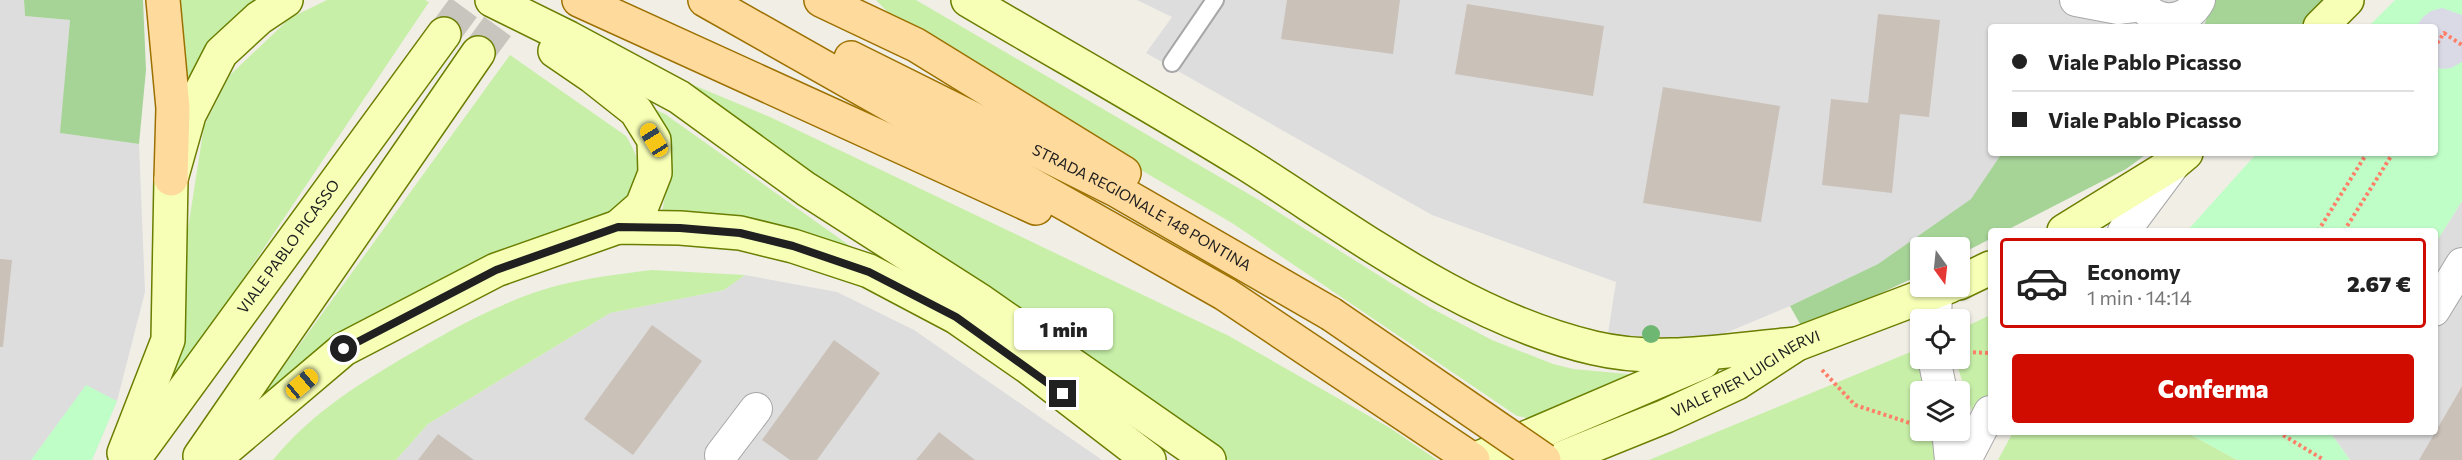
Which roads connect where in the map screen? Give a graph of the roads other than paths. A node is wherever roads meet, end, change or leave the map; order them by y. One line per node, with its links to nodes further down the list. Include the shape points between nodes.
1 (163, 0): 22 (main road, via 173,108)
2 (286, 0): 22 (street, via 259,18 221,53 189,115)
3 (480, 0): 23 (street, via 636,111 654,140 655,173 642,206)
4 (492, 0): 44 (street, via 679,97 806,189 982,302)
5 (579, 0): 29 (main road)
6 (705, 0): 29 (main road)
7 (716, 0): 32 (main road, STRADA REGIONALE 148 PONTINA, via 858,61 1116,190)
8 (821, 0): 18 (main road)
9 (870, 0): 18 (main road)
10 (968, 0): 34 (street, via 1245,163 1420,274 1480,306 1542,334 1596,349 1685,356)
11 (1215, 0): 20 (lane)
12 (2076, 0): 15 (street, via 2118,8)
13 (2199, 0): 15 (street, via 2190,12 2171,20 2150,13)
14 (2347, 0): 16 (street)
15 (2141, 2)
16 (2323, 24)
17 (444, 34): 40 (street, VIALE PABLO PICASSO)
18 (916, 45): 32 (main road, via 1215,229)
19 (478, 52): 41 (street)
20 (1172, 63)
21 (2180, 158): 24 (street); 25 (street)
22 (171, 179): 39 (street, via 168,340)
23 (618, 227): 42 (street, via 496,270 344,349); 43 (street, via 740,233 869,272 956,317)
24 (2069, 228)
25 (2126, 228)
26 (2462, 264): 31 (street)
27 (1988, 269): 28 (street, VIALE PIER LUIGI NERVI)
28 (1970, 280)
29 (1225, 294): 45 (main road)
30 (1939, 297): 33 (street, VIALE PIER LUIGI NERVI)
31 (2438, 303)
32 (1331, 314): 46 (main road, STRADA REGIONALE 148 PONTINA, bridge)
33 (1797, 344): 34 (street); 47 (street, VIALE PIER LUIGI NERVI, via 1737,383)
34 (1735, 349): 45 (street)
35 (756, 409): 38 (street)
36 (1988, 416): 49 (street)
37 (1949, 441): 48 (street)
38 (722, 458)
39 (121, 460)
40 (133, 460)
41 (197, 460)
42 (213, 460)
43 (1149, 460)
44 (1209, 460)
45 (1474, 460)
46 (1544, 460)
47 (1557, 460)
48 (1951, 460)
49 (1965, 460)

